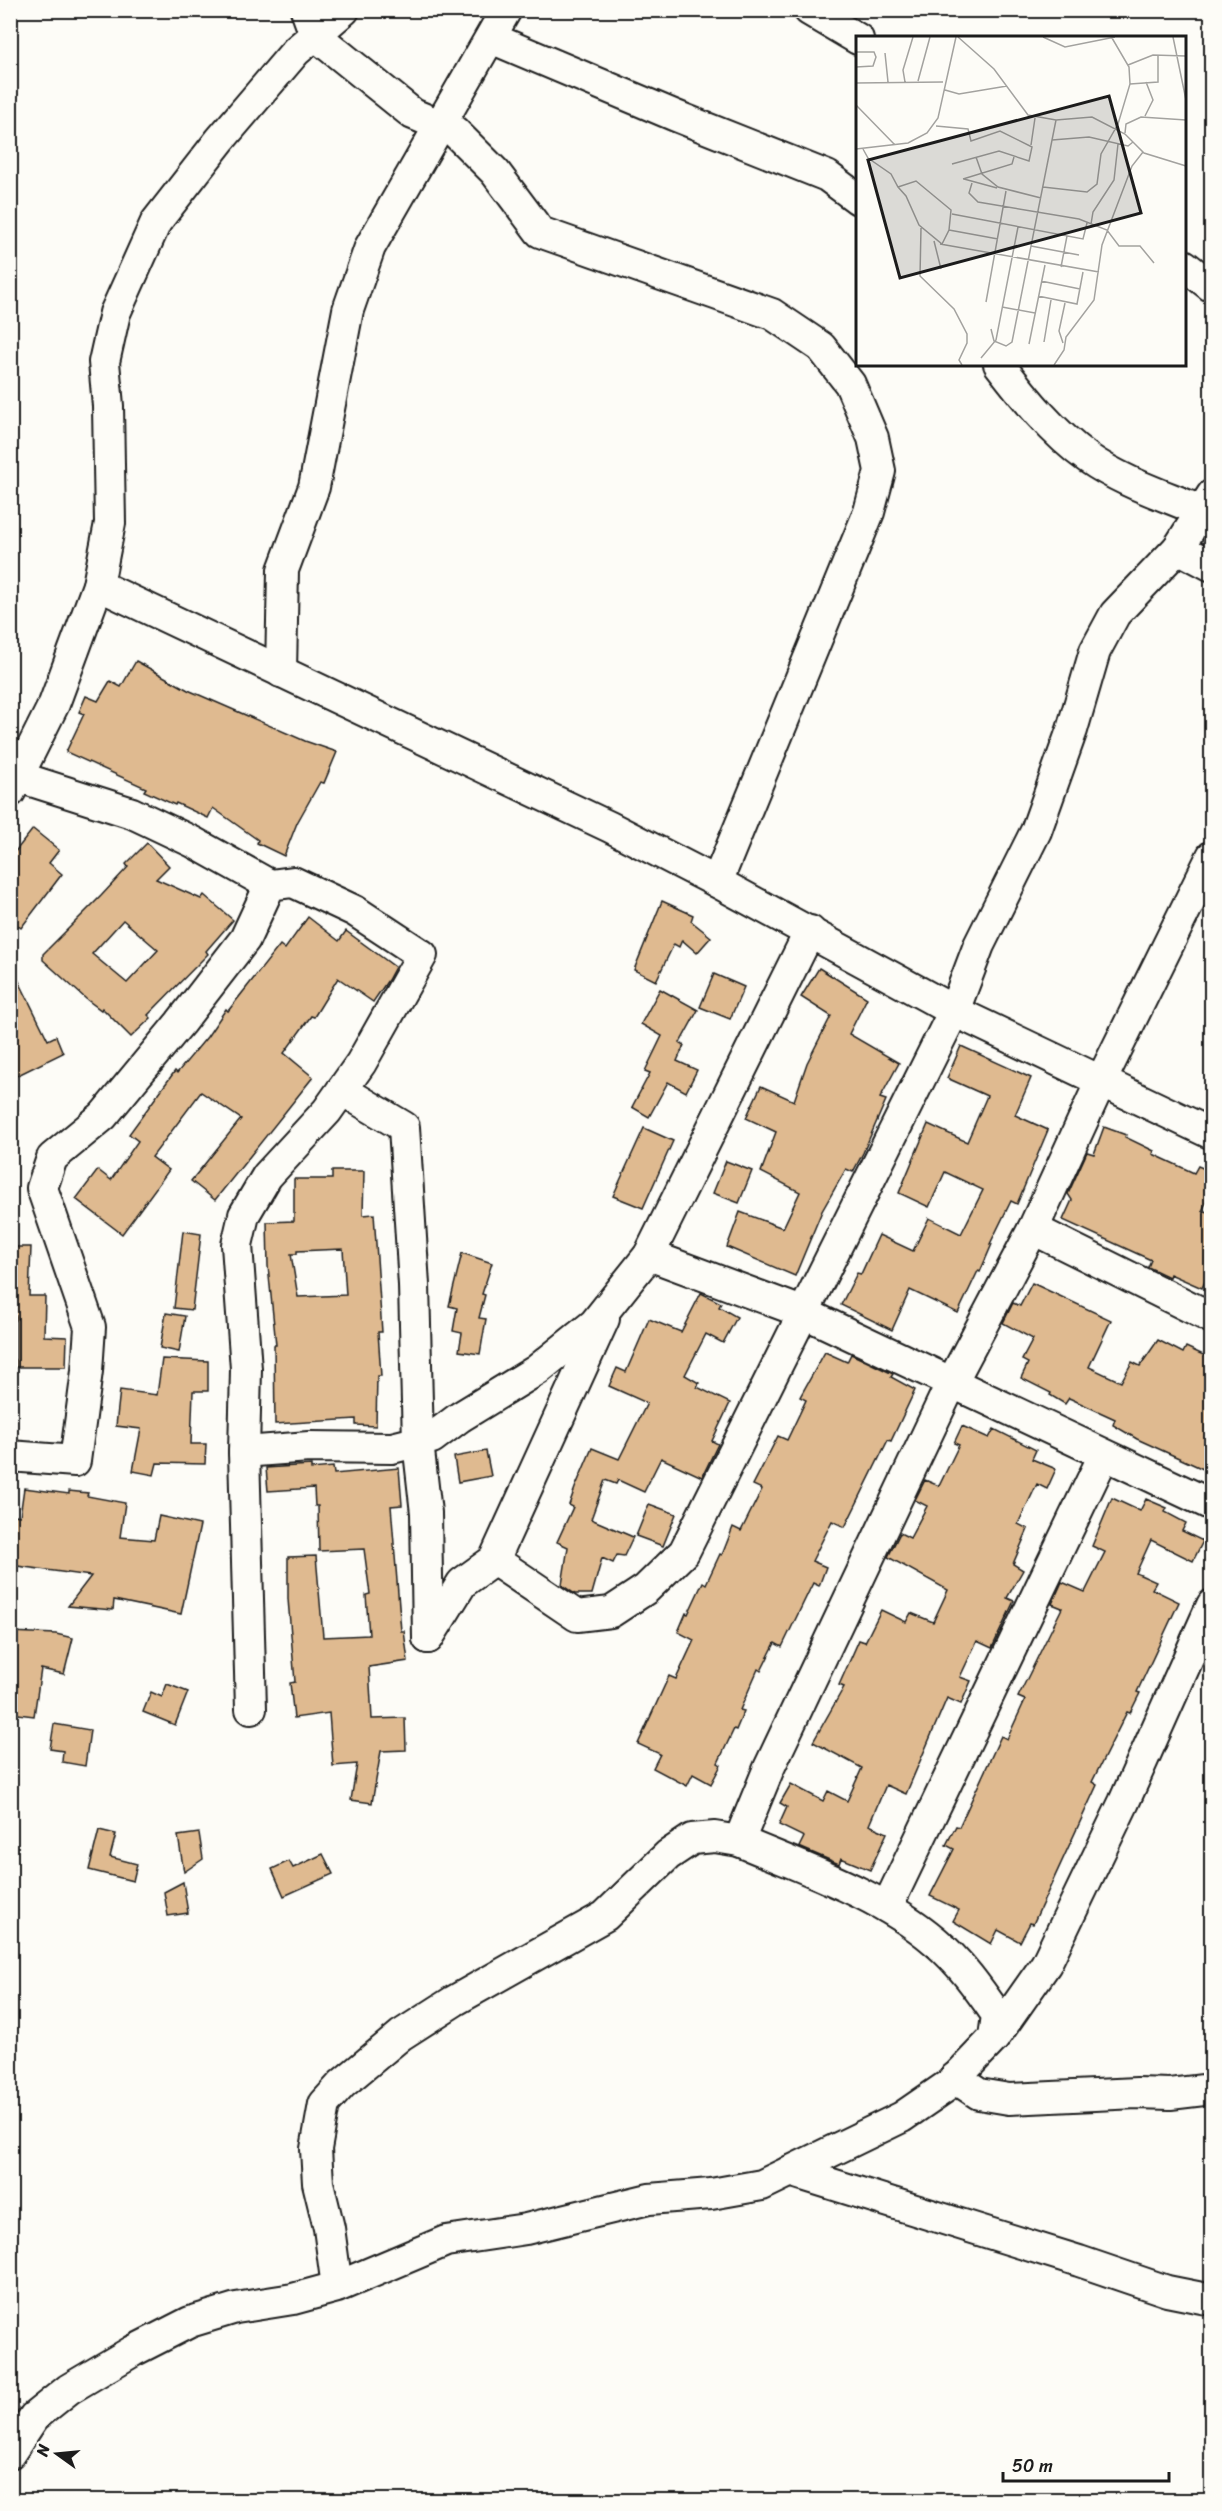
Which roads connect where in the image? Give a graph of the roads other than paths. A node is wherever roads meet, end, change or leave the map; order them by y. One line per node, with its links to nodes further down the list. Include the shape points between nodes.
1 (344, 10): 4 (street)
2 (506, 10): 5 (street)
3 (809, 10): 6 (street)
4 (311, 23): 7 (street, via 412,114); 15 (street, via 296,51 156,222 115,313 104,362 110,523)
5 (491, 38): 7 (street); 8 (street, via 827,176)
6 (856, 38)
7 (439, 125): 16 (street, via 370,247 348,310 314,487 283,570); 19 (street, via 454,131 495,172 540,232 772,314 821,347 849,384 873,438 880,471 869,512)
8 (856, 198)
9 (1186, 266): 10 (street)
10 (1212, 287)
11 (1001, 366): 12 (street, via 1031,406 1088,458 1126,479)
12 (1206, 503): 13 (street)
13 (1178, 548): 14 (street); 22 (street, via 1114,614 1095,651 1036,831 979,945)
14 (1212, 566)
15 (98, 585): 16 (street); 17 (street, via 54,704)
16 (281, 672): 19 (street, via 490,769)
17 (15, 785): 20 (street, via 132,813)
18 (1212, 856): 23 (street)
19 (717, 882): 21 (street)
20 (270, 885): 24 (street, via 293,882 356,911 422,955); 35 (street, via 245,939 180,1023 103,1116 52,1158 42,1188 90,1327 75,1461)
21 (810, 931): 22 (street); 27 (street)
22 (954, 1011): 23 (street); 29 (street)
23 (1101, 1081): 25 (street); 26 (street)
24 (342, 1090): 32 (street, via 404,1127); 33 (street, via 267,1176 244,1215 237,1245 246,1369)
25 (1212, 1134)
26 (1033, 1229): 30 (street); 31 (street)
27 (649, 1255): 28 (street); 29 (street)
28 (613, 1300): 32 (street, via 594,1324 537,1370 432,1438); 37 (street)
29 (802, 1312): 31 (street); 37 (street, via 684,1552 645,1589 611,1612 577,1616)
30 (1212, 1318)
31 (951, 1384): 34 (street); 40 (street, via 768,1768)
32 (418, 1442): 33 (street, via 392,1448 309,1447); 37 (street, via 426,1513 428,1638 462,1583)
33 (244, 1452): 39 (street)
34 (1104, 1455): 36 (street); 41 (street)
35 (10, 1456)
36 (1212, 1505)
37 (494, 1560)
38 (1212, 1605): 42 (street, via 1046,1964)
39 (251, 1709)
40 (739, 1841): 41 (street); 46 (street, via 692,1839 668,1855 604,1916 410,2029 342,2084 324,2104 316,2149 318,2183)
41 (887, 1907): 42 (street, via 936,1941 974,1981 998,2015)
42 (994, 2038): 43 (street)
43 (955, 2078): 44 (street, via 979,2094 1010,2099); 45 (street, via 902,2118)
44 (1212, 2089)
45 (790, 2171): 46 (street, via 762,2185 649,2199 526,2229 446,2241); 47 (street, via 1167,2291)
46 (337, 2286): 48 (street, via 293,2299 236,2308 190,2322 162,2336 69,2389 34,2417)
47 (1212, 2301)
48 (10, 2453)

